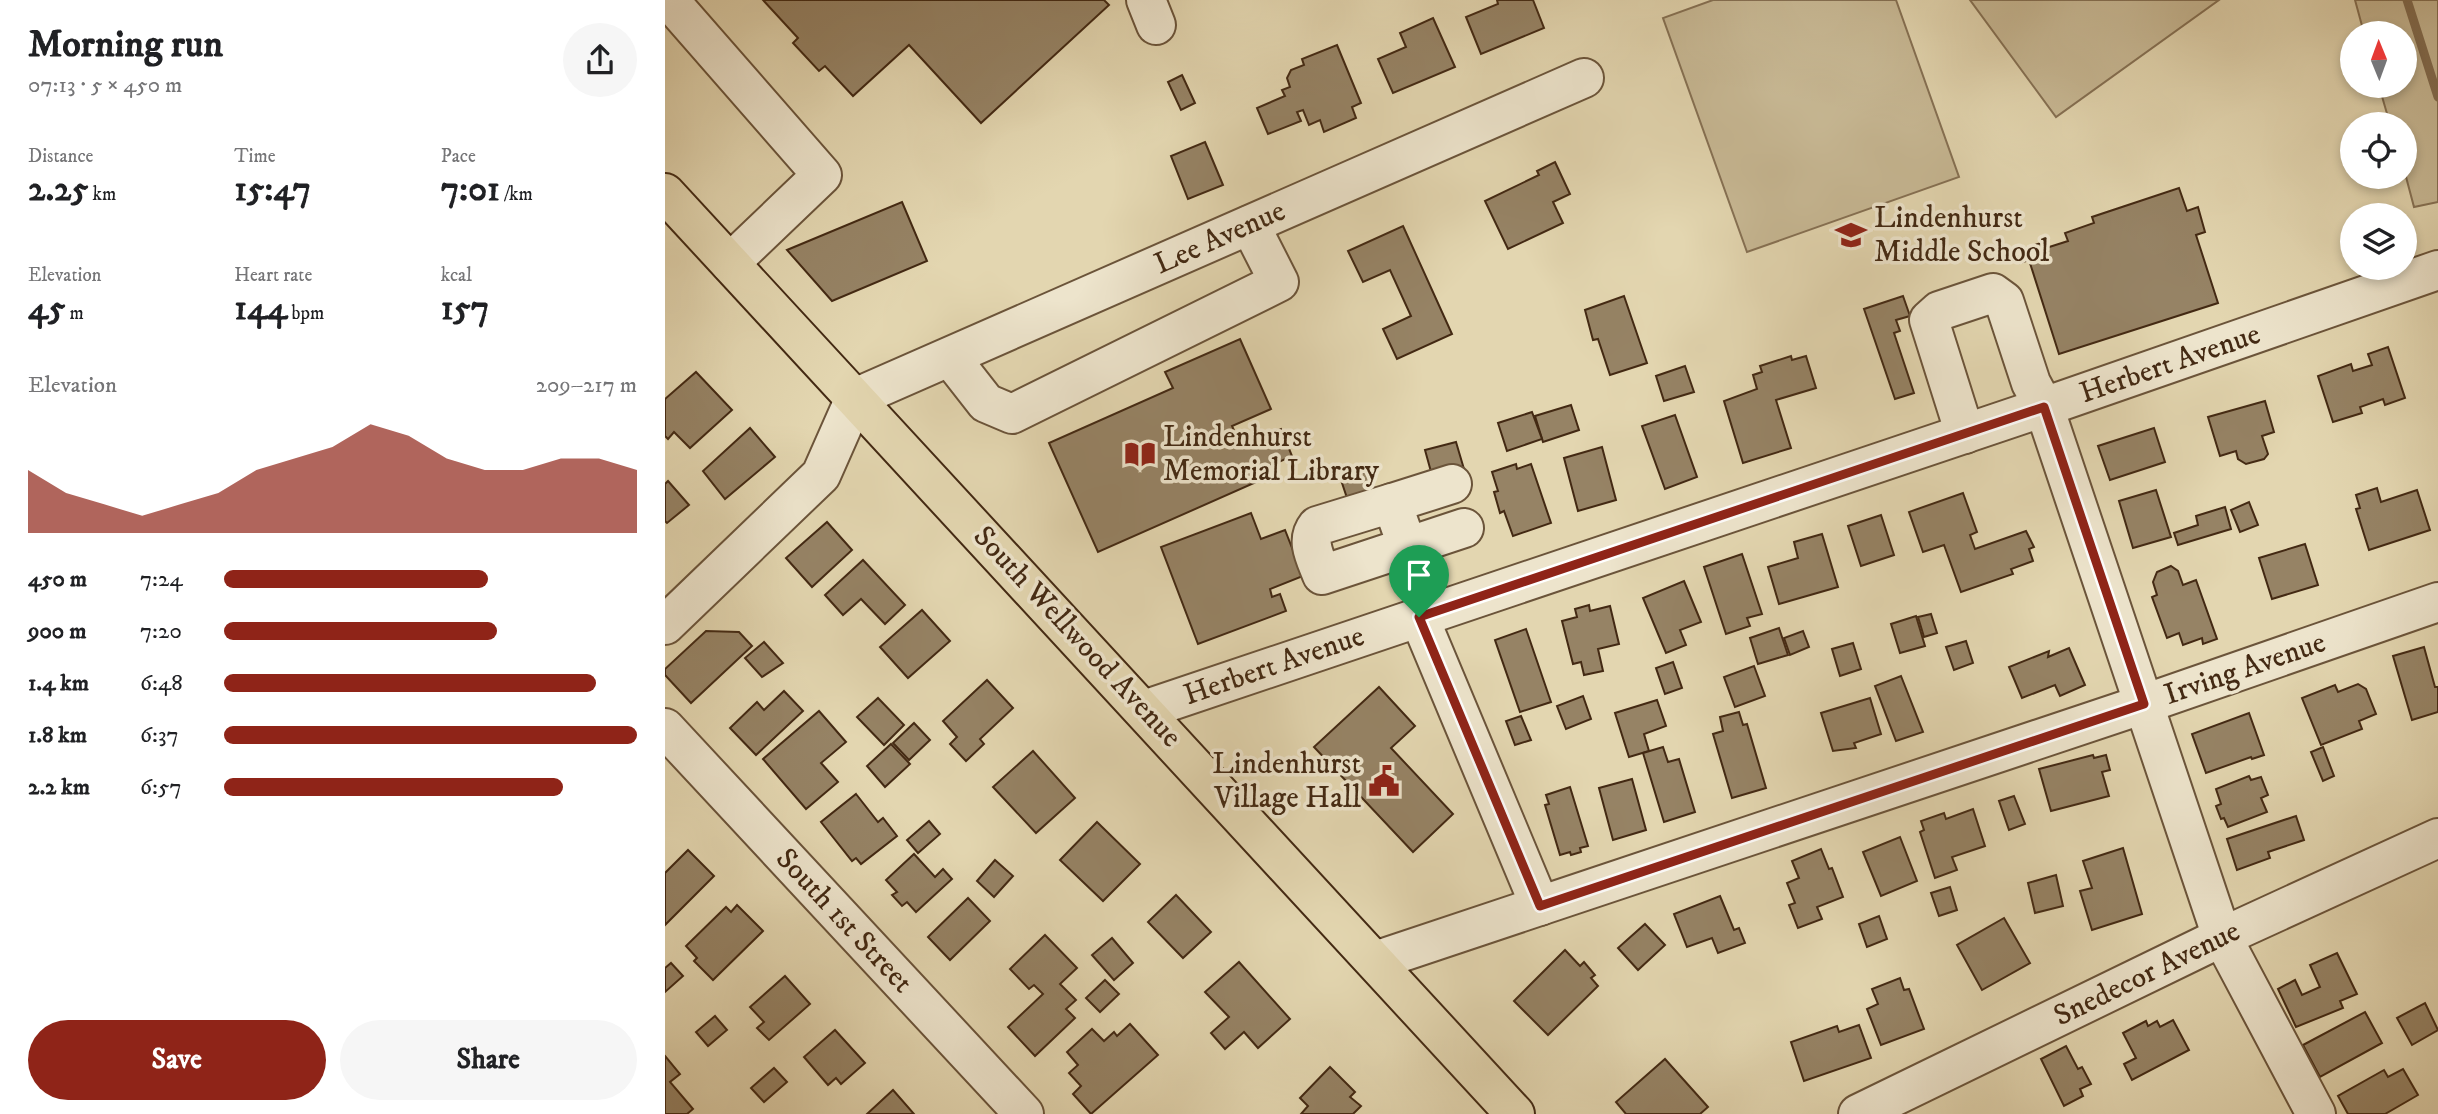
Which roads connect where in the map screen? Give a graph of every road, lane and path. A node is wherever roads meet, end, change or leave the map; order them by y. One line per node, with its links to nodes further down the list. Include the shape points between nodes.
1 (669, 0): 5 (street, via 822,174)
2 (1584, 78): 4 (street, Lee Avenue)
3 (665, 193): 5 (main road, South Wellwood Avenue)
4 (1249, 225): 7 (street, Lee Avenue); 7 (street, via 1279,282 1012,414 986,403)
5 (730, 263): 8 (main road, South Wellwood Avenue)
6 (2438, 270): 9 (street, Herbert Avenue)
7 (950, 357): 8 (street, Lee Avenue)
8 (855, 398): 17 (street, via 821,475); 19 (main road, South Wellwood Avenue)
9 (2044, 407): 10 (street, Herbert Avenue); 10 (street, via 2031,383 2004,300 1993,293 1939,311 1929,320); 18 (street)
10 (1965, 434): 16 (street, Herbert Avenue)
11 (1452, 484): 12 (street)
12 (1392, 503): 14 (street); 14 (street, via 1317,526 1310,540 1322,575)
13 (1464, 528): 14 (street)
14 (1408, 547): 16 (street)
15 (2438, 602): 18 (street, Irving Avenue)
16 (1425, 615): 19 (street, Herbert Avenue); 22 (street)
17 (665, 625)
18 (2144, 704): 22 (street, Irving Avenue); 23 (street)
19 (1144, 709): 24 (main road, South Wellwood Avenue)
20 (665, 728): 25 (street, South 1st Street)
21 (2438, 838): 23 (street, Snedecor Avenue)
22 (1540, 906): 24 (street, Irving Avenue)
23 (2222, 937): 27 (street, Snedecor Avenue); 28 (street)
24 (1375, 961): 26 (main road, South Wellwood Avenue)
25 (1024, 1114)
26 (1515, 1114)
27 (1858, 1114)
28 (2316, 1114)

